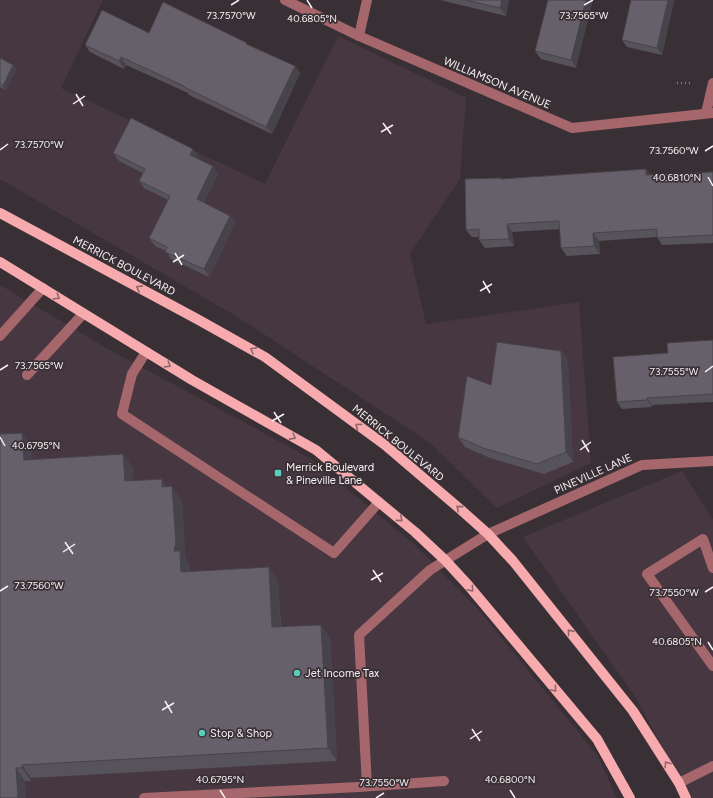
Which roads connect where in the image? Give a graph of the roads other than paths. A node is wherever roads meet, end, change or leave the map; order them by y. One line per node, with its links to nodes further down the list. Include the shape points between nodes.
1 (285, 0): 3 (street, WILLIAMSON AVENUE)
2 (367, 0): 3 (street)
3 (358, 36): 5 (street, WILLIAMSON AVENUE, via 572,128)
4 (713, 84): 5 (street)
5 (709, 113)
6 (0, 213): 15 (main road, MERRICK BOULEVARD, one-way to 6, via 385,445 265,357)
7 (0, 262): 8 (main road)
8 (42, 288): 9 (main road, one-way to 9); 10 (street)
9 (84, 314): 11 (main road); 12 (street)
10 (0, 336)
11 (146, 352): 14 (main road, one-way to 14, via 316,450); 14 (street, via 132,374 122,414 327,549 334,553)
12 (27, 375)
13 (713, 461): 15 (street, PINEVILLE LANE, via 642,465)
14 (379, 502): 16 (main road, one-way to 16)
15 (488, 534): 16 (street, PINEVILLE LANE); 21 (main road, MERRICK BOULEVARD, one-way to 15, via 633,711 513,561)
16 (444, 560): 22 (street, PINEVILLE LANE, via 359,635); 24 (main road, one-way to 24, via 468,585 597,739)
17 (713, 568): 18 (street, via 703,539 647,574)
18 (713, 666)
19 (713, 766): 21 (street)
20 (444, 781): 22 (street)
21 (679, 783): 25 (main road, MERRICK BOULEVARD)
22 (367, 786): 23 (street)
23 (144, 798)
24 (630, 798)
25 (686, 798)

